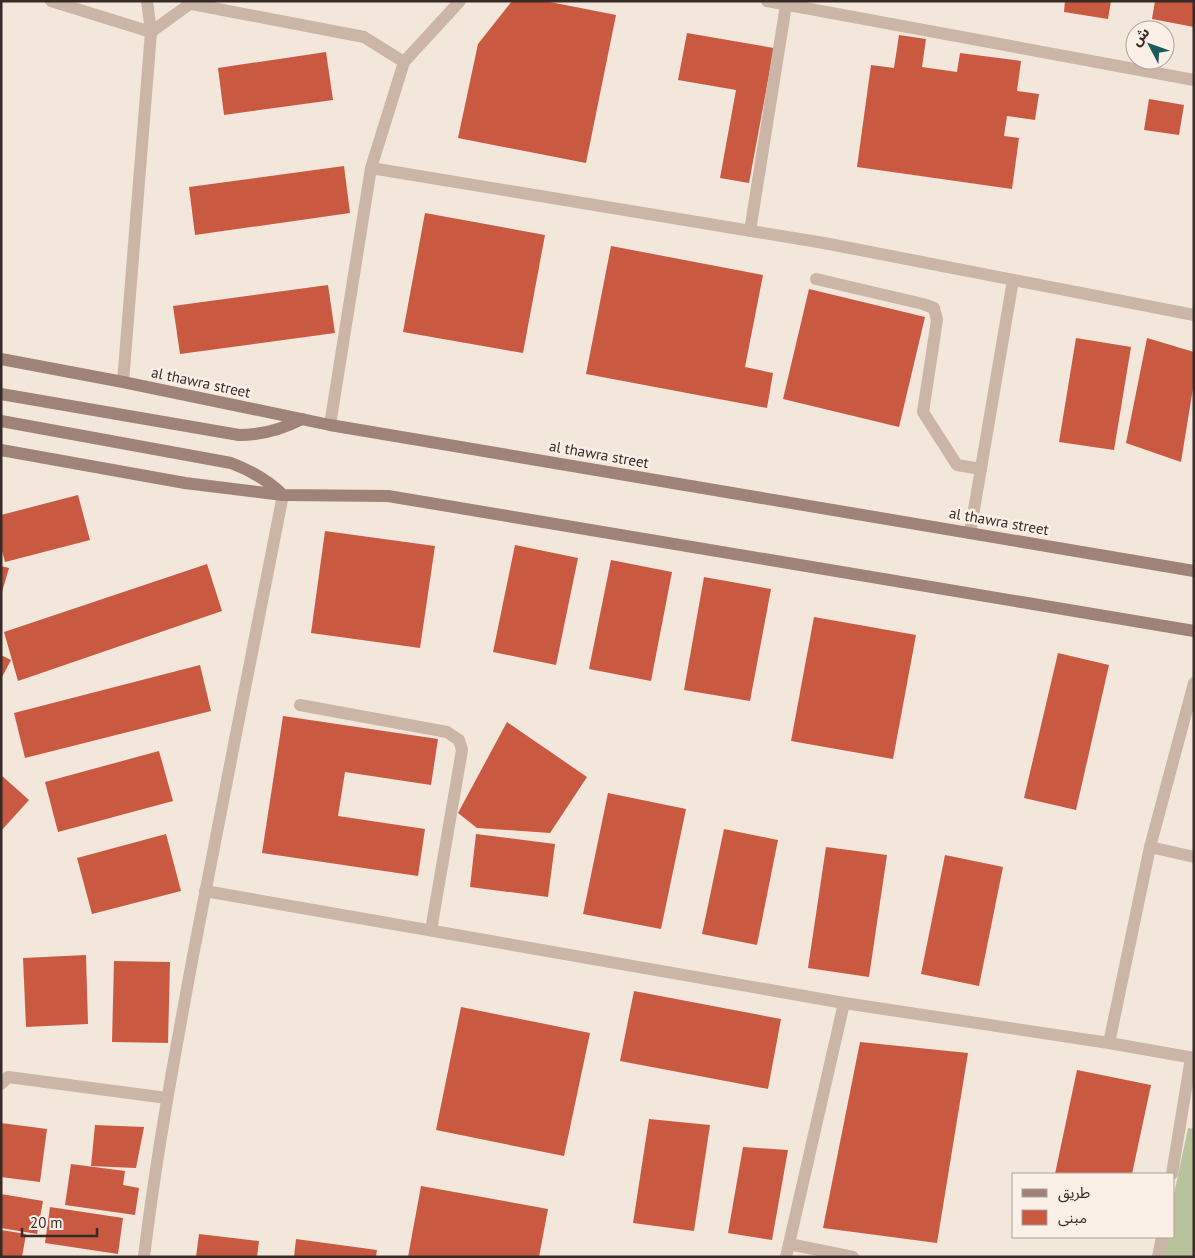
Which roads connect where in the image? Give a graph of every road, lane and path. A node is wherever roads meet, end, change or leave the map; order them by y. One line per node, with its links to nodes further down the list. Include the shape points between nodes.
1 (51, 1): 7 (street)
2 (147, 1): 7 (street)
3 (460, 1): 8 (street)
4 (767, 1): 6 (street)
5 (193, 2): 7 (street); 8 (street, via 364,37)
6 (786, 5): 9 (street); 11 (street)
7 (151, 32): 16 (street)
8 (404, 62): 10 (street)
9 (1194, 80)
10 (371, 168): 11 (street); 20 (street)
11 (750, 230): 13 (street)
12 (816, 279): 22 (street, via 934,308 937,320 923,412 957,465)
13 (1012, 280): 14 (street); 22 (street)
14 (1194, 315)
15 (1, 359): 16 (main road, al thawra street)
16 (123, 382): 18 (main road, al thawra street)
17 (1, 394): 18 (main road, via 239,435 272,432)
18 (302, 419): 20 (main road, al thawra street)
19 (1, 421): 23 (main road, via 232,463 262,476)
20 (330, 425): 24 (main road, al thawra street)
21 (1, 450): 23 (main road, via 185,483)
22 (981, 469): 24 (street)
23 (283, 495): 26 (main road, via 388,496); 31 (street)
24 (970, 533): 25 (main road, al thawra street)
25 (1194, 571)
26 (1194, 631)
27 (1194, 683): 29 (street)
28 (300, 705): 32 (street, via 447,732 459,740 462,750)
29 (1150, 847): 30 (street); 34 (street)
30 (1194, 857)
31 (205, 891): 32 (street); 37 (street)
32 (431, 930): 33 (street)
33 (844, 1003): 34 (street); 40 (street)
34 (1109, 1043): 35 (street)
35 (1192, 1058): 38 (street)
36 (4, 1076): 37 (street)
37 (167, 1098): 41 (street)
38 (1172, 1173)
39 (1162, 1238): 43 (street)
40 (788, 1251): 42 (street)
41 (144, 1257)
42 (853, 1257)
43 (1158, 1257)

